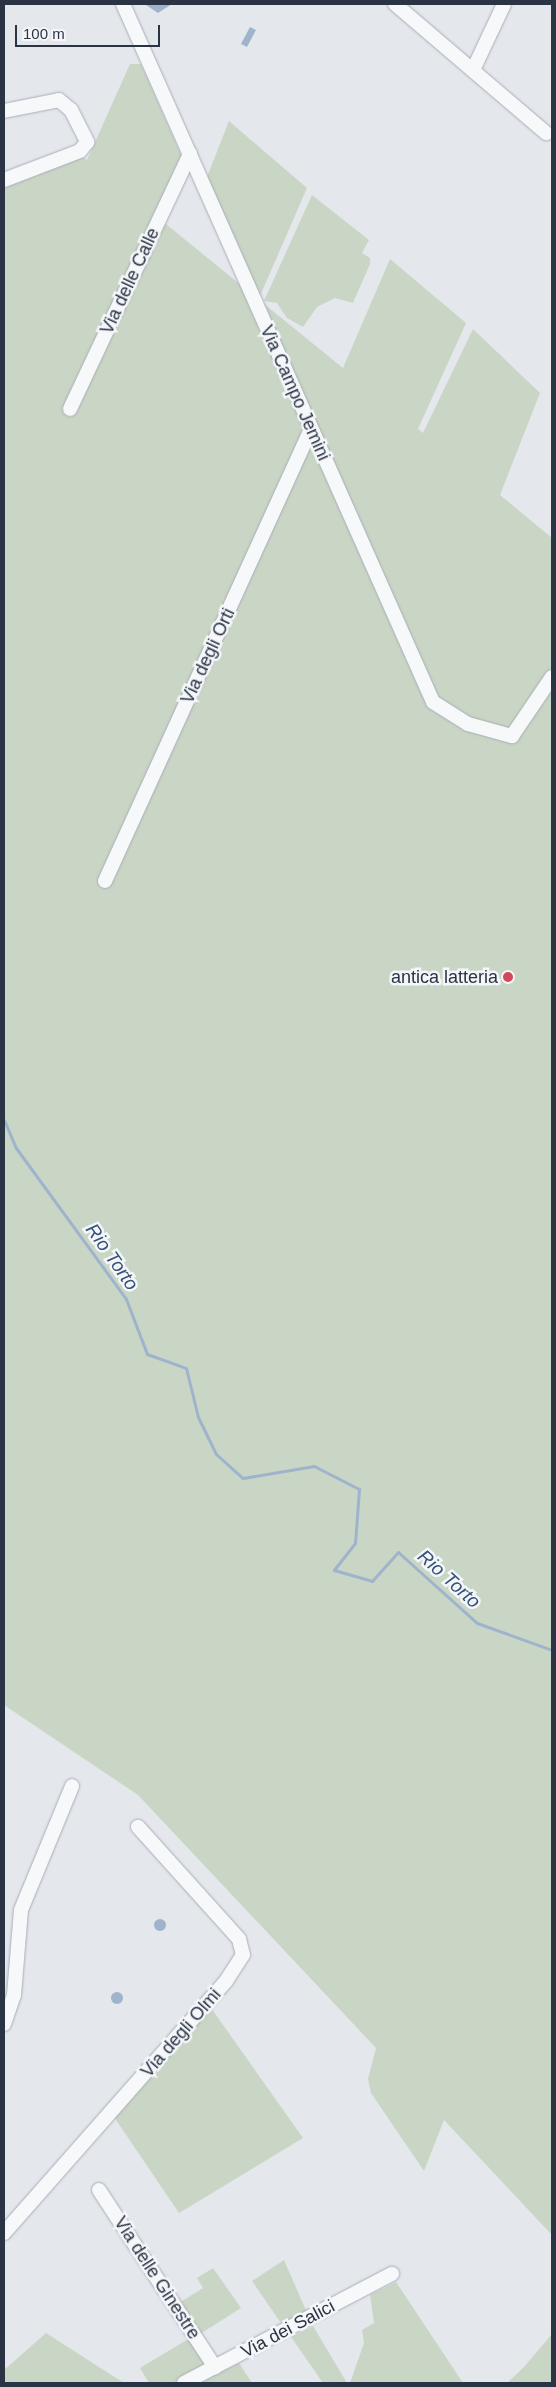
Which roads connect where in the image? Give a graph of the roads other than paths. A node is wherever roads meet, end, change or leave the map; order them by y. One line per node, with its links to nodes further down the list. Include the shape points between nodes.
1 (123, 4): 7 (street, Via Campo Jemini)
2 (395, 4): 4 (street)
3 (504, 4): 4 (street)
4 (474, 70): 6 (street)
5 (4, 111): 8 (street, via 59,100 71,110 87,142 80,151)
6 (546, 133)
7 (190, 154): 9 (street, Via delle Calle); 10 (street, Via Campo Jemini)
8 (4, 180)
9 (70, 409)
10 (312, 430): 11 (street, Via Campo Jemini, via 433,702 468,724 512,736); 12 (street, Via degli Orti)
11 (552, 677)
12 (105, 881)
13 (72, 1786): 15 (street, via 21,1910 14,1995)
14 (138, 1827): 17 (street, Via degli Olmi, via 239,1939 243,1955 226,1981)
15 (4, 2024)
16 (99, 2190): 19 (street, Via delle Ginestre)
17 (4, 2233)
18 (392, 2274): 19 (street, Via dei Salici)
19 (215, 2367): 20 (street, Via dei Salici)
20 (184, 2383)

